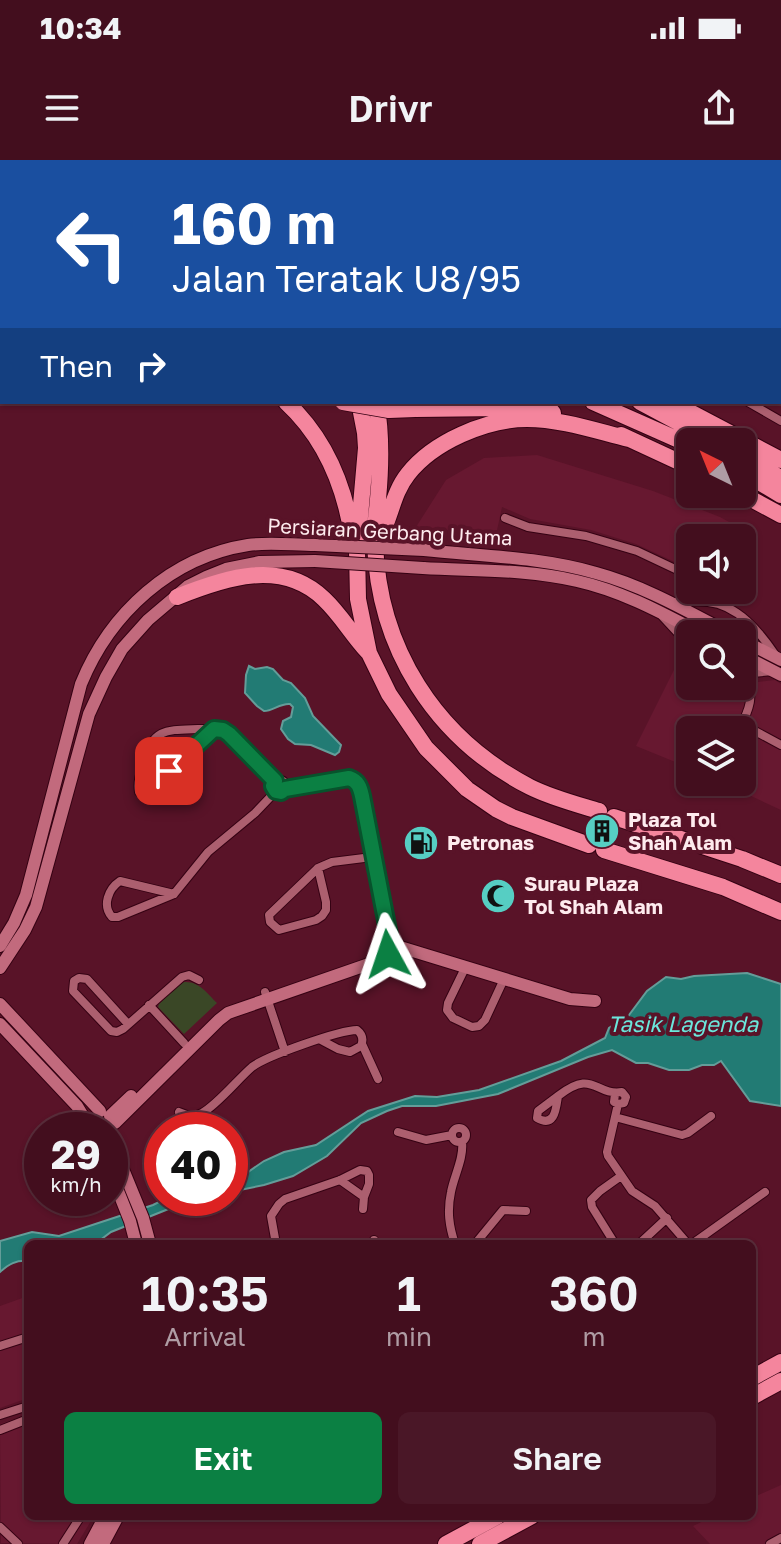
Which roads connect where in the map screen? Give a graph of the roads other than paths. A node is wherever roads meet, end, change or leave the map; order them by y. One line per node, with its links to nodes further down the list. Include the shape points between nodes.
1 (288, 404): 24 (highway, via 328,456 348,507)
2 (354, 404): 9 (highway, bridge, via 389,410)
3 (359, 404): 24 (highway, via 366,448)
4 (376, 404): 23 (highway, via 381,460)
5 (598, 404): 12 (highway)
6 (644, 404): 11 (highway)
7 (675, 404): 14 (highway)
8 (751, 404): 10 (street)
9 (549, 407): 13 (highway)
10 (781, 421)
11 (689, 428)
12 (676, 438)
13 (629, 439): 15 (highway); 23 (highway, via 529,419 463,434 437,447 408,474)
14 (781, 460)
15 (676, 461)
16 (756, 465): 17 (highway)
17 (781, 478)
18 (756, 480): 19 (highway)
19 (781, 495)
20 (756, 502): 21 (highway)
21 (781, 515)
22 (505, 518): 25 (street, via 637,551)
23 (375, 545): 45 (highway, via 380,595 397,648 430,706 484,758 544,793)
24 (357, 551): 35 (highway, via 358,599)
25 (676, 569)
26 (177, 597): 30 (main road, Persiaran Gerbang Utama, bridge, via 188,586 226,569 315,561 551,576 603,588); 35 (highway, via 247,575 287,578 320,595); 50 (main road, Persiaran Gerbang Utama, via 137,631 106,677 89,714 36,907)
27 (671, 603): 28 (street); 31 (main road, Persiaran Gerbang Utama); 48 (main road, Persiaran Gerbang Utama, bridge, via 567,566 424,550 258,544 211,555 171,574 119,619 81,684 26,895)
28 (676, 603)
29 (718, 604): 37 (street, via 753,626)
30 (657, 611): 32 (main road, Persiaran Gerbang Utama); 33 (street)
31 (704, 620)
32 (676, 621)
33 (676, 631)
34 (756, 650): 37 (main road)
35 (369, 653): 47 (highway, via 426,748 496,809)
36 (756, 659): 37 (main road)
37 (778, 666): 38 (street)
38 (756, 671)
39 (214, 729): 39 (street, via 147,792 139,792 148,745 157,735); 42 (street, via 229,734)
40 (756, 734): 41 (street)
41 (781, 745)
42 (279, 787): 43 (street, via 354,780); 46 (street, via 208,852)
43 (372, 857): 44 (street); 49 (street)
44 (318, 868): 44 (street, via 326,910 316,920 279,930 269,915)
45 (781, 875)
46 (174, 894): 46 (street, via 120,881 111,890 107,910 118,917)
47 (781, 912)
48 (0, 946)
49 (392, 947): 51 (main road); 54 (main road)
50 (0, 968)
51 (465, 968): 52 (main road); 52 (street, via 447,1010 472,1027 485,1020)
52 (504, 979): 55 (main road)
53 (199, 980): 57 (street, via 182,977)
54 (266, 996): 61 (main road, via 223,1007); 63 (street); 69 (main road, via 219,1020)
55 (595, 1001)
56 (0, 1004): 67 (main road)
57 (149, 1005): 59 (street); 61 (street)
58 (0, 1024): 66 (main road)
59 (128, 1024): 59 (street, via 111,1031 73,991 74,981 87,979)
60 (321, 1040): 62 (street, via 350,1052); 62 (street, via 354,1030 361,1034); 63 (street)
61 (184, 1043): 68 (main road)
62 (362, 1044): 64 (street)
63 (285, 1052): 70 (street, via 254,1065)
64 (378, 1079)
65 (558, 1096): 72 (street, via 585,1083 622,1092 626,1097)
66 (78, 1112)
67 (104, 1112)
68 (112, 1112)
69 (113, 1112)
70 (203, 1112)
71 (711, 1116): 72 (street, via 682,1135)
72 (615, 1117): 74 (street, via 607,1152)
73 (398, 1132): 85 (street, via 426,1140 452,1135 462,1142 448,1209)
74 (621, 1176): 81 (street); 87 (street, via 591,1200)
75 (340, 1180): 78 (street); 78 (street, via 367,1171); 84 (street, via 279,1204 271,1216)
76 (765, 1192): 90 (street)
77 (128, 1196): 82 (main road); 83 (main road)
78 (364, 1197): 79 (street)
79 (363, 1209)
80 (526, 1211): 86 (street, via 503,1210)
81 (667, 1218): 88 (street); 89 (street)
82 (135, 1240)
83 (148, 1240)
84 (275, 1240)
85 (454, 1240)
86 (478, 1240)
87 (613, 1240)
88 (643, 1240)
89 (686, 1240)
90 (696, 1240)
91 (24, 1338): 92 (street)
92 (0, 1346)
93 (781, 1362): 94 (highway)
94 (756, 1376)
95 (781, 1381): 96 (highway)
96 (756, 1395)
97 (24, 1407): 98 (street)
98 (0, 1415)
99 (24, 1421): 100 (street)
100 (0, 1430)
101 (78, 1520): 109 (street)
102 (103, 1520): 110 (main road)
103 (116, 1520): 111 (main road)
104 (491, 1520): 112 (highway)
105 (525, 1520): 113 (highway)
106 (0, 1527): 108 (street)
107 (781, 1538): 114 (street)
108 (18, 1544)
109 (63, 1544)
110 (90, 1544)
111 (103, 1544)
112 (446, 1544)
113 (480, 1544)
114 (770, 1544)

